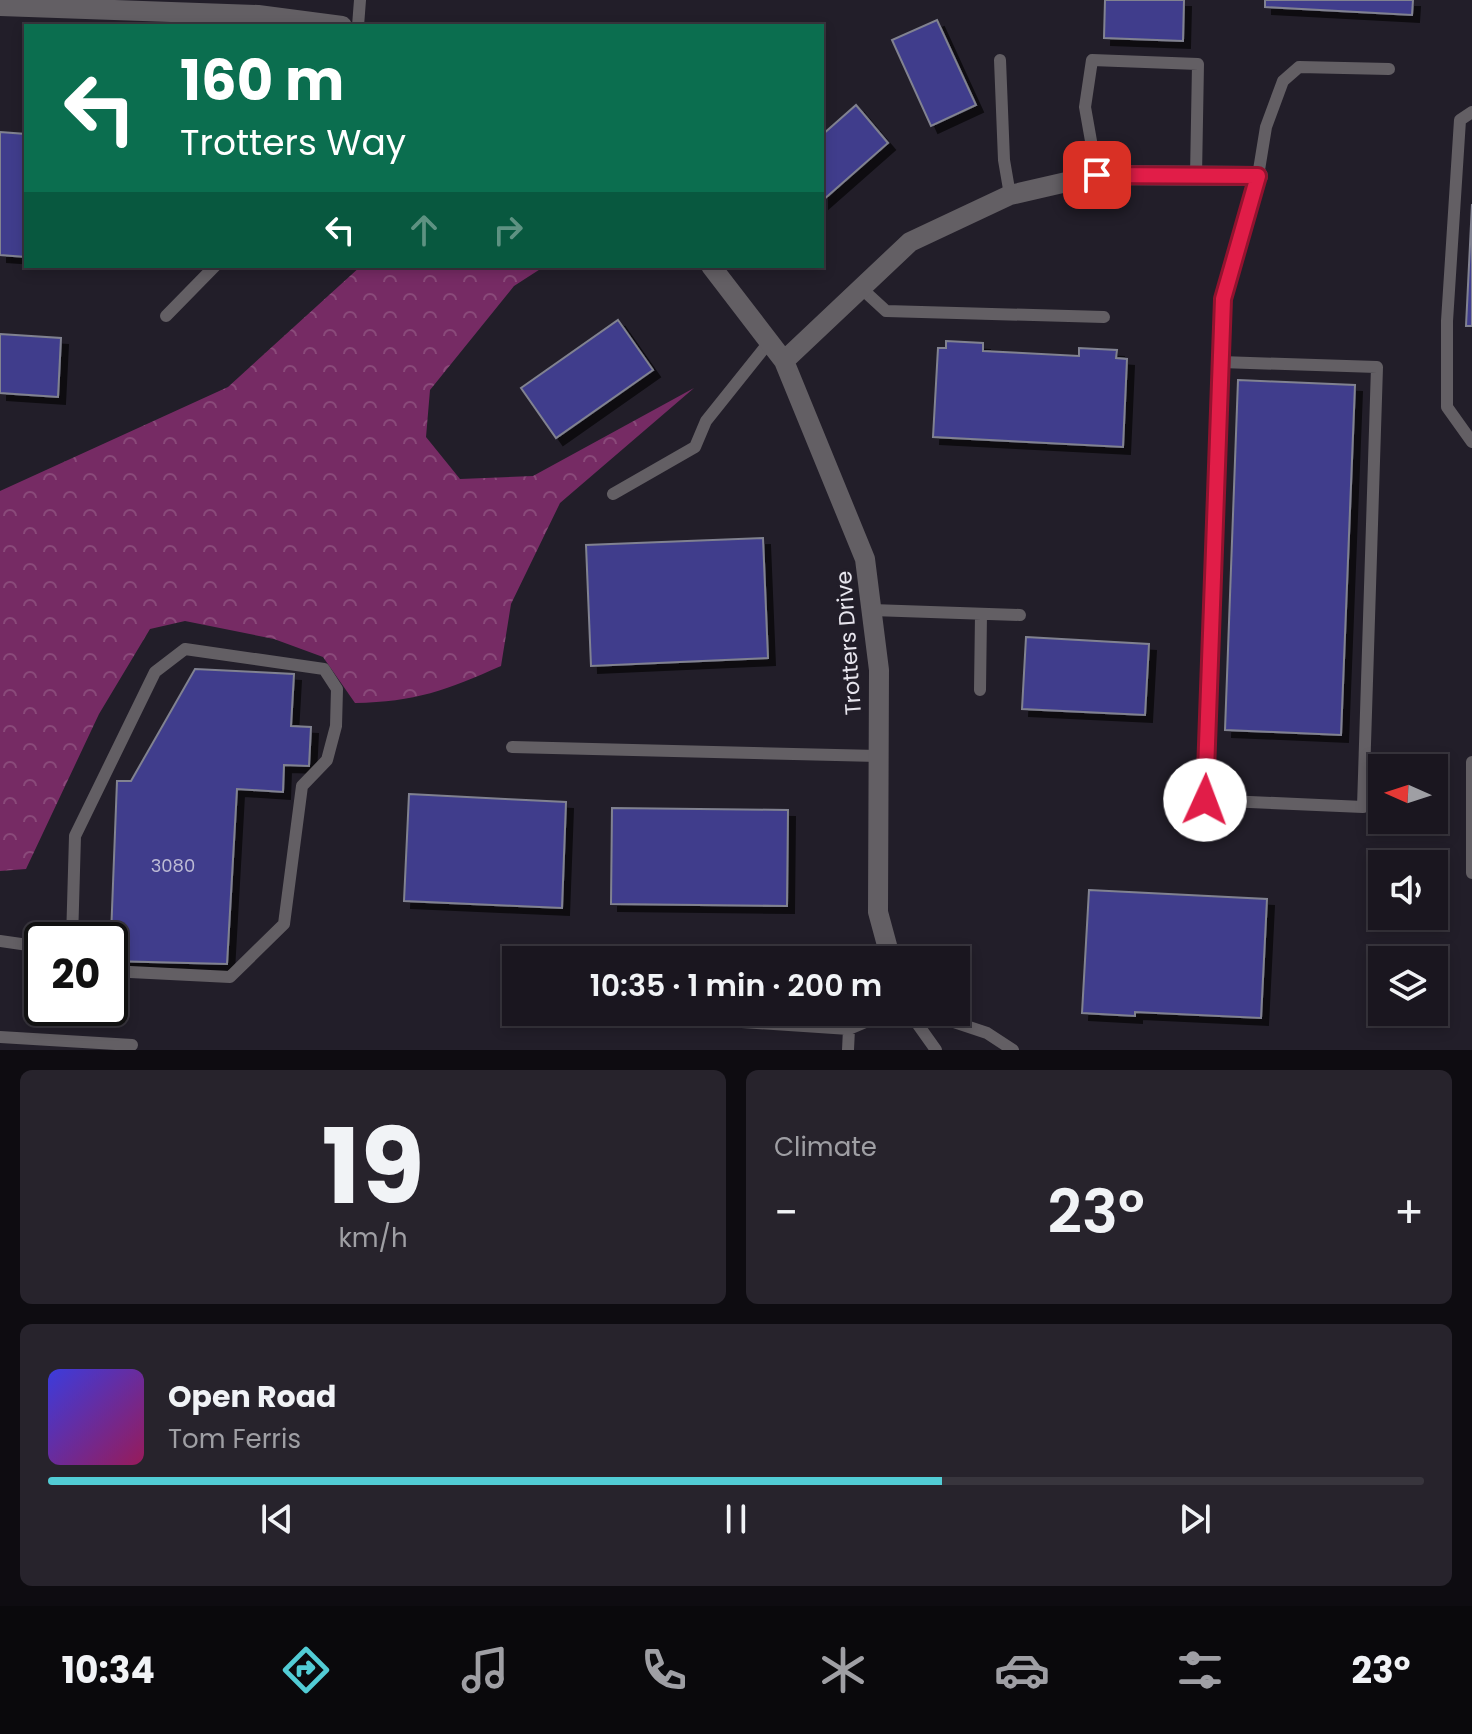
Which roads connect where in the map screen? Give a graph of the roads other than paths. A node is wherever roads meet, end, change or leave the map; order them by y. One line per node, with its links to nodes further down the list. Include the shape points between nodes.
1 (360, 0): 5 (lane)
2 (0, 6): 3 (street)
3 (252, 20): 4 (street)
4 (312, 24)
5 (358, 24)
6 (1000, 60): 12 (lane)
7 (1389, 69): 11 (lane, via 1309,66 1289,73 1266,127)
8 (1472, 112): 21 (lane, via 1460,120 1447,407)
9 (1097, 175): 10 (street); 10 (lane, via 1085,107 1092,60 1198,64); 12 (street)
10 (1196, 176): 11 (street)
11 (1258, 176): 20 (lane, via 1223,299)
12 (1010, 195): 15 (street, via 910,242)
13 (213, 268): 16 (lane)
14 (713, 268): 18 (street, Trotters Drive)
15 (861, 288): 17 (lane, via 886,311); 19 (street)
16 (166, 316)
17 (1104, 317)
18 (770, 341): 19 (street, Trotters Drive); 22 (lane, via 706,421 695,447)
19 (784, 361): 23 (street, Trotters Drive, via 865,559)
20 (1221, 362): 20 (lane, via 1205,800 1363,807 1377,367)
21 (1472, 442)
22 (613, 494)
23 (872, 610): 24 (lane); 28 (street, Trotters Drive, via 879,670)
24 (981, 614): 25 (lane); 26 (lane)
25 (1020, 615)
26 (980, 690)
27 (512, 747): 28 (lane)
28 (878, 756): 34 (street, Trotters Drive, via 878,912)
29 (1472, 762): 30 (lane)
30 (1472, 873)
31 (73, 922): 35 (lane, via 75,836 155,672 185,649 324,669 337,689 336,726 327,760 302,786 284,924 230,977)
32 (0, 941): 33 (lane)
33 (24, 944)
34 (887, 946)
35 (128, 972)
36 (804, 1026): 40 (lane)
37 (856, 1026): 40 (lane)
38 (919, 1026): 44 (lane)
39 (966, 1026): 45 (lane)
40 (849, 1029): 43 (lane)
41 (0, 1037): 42 (lane)
42 (132, 1045)
43 (848, 1050)
44 (936, 1050)
45 (1013, 1050)

